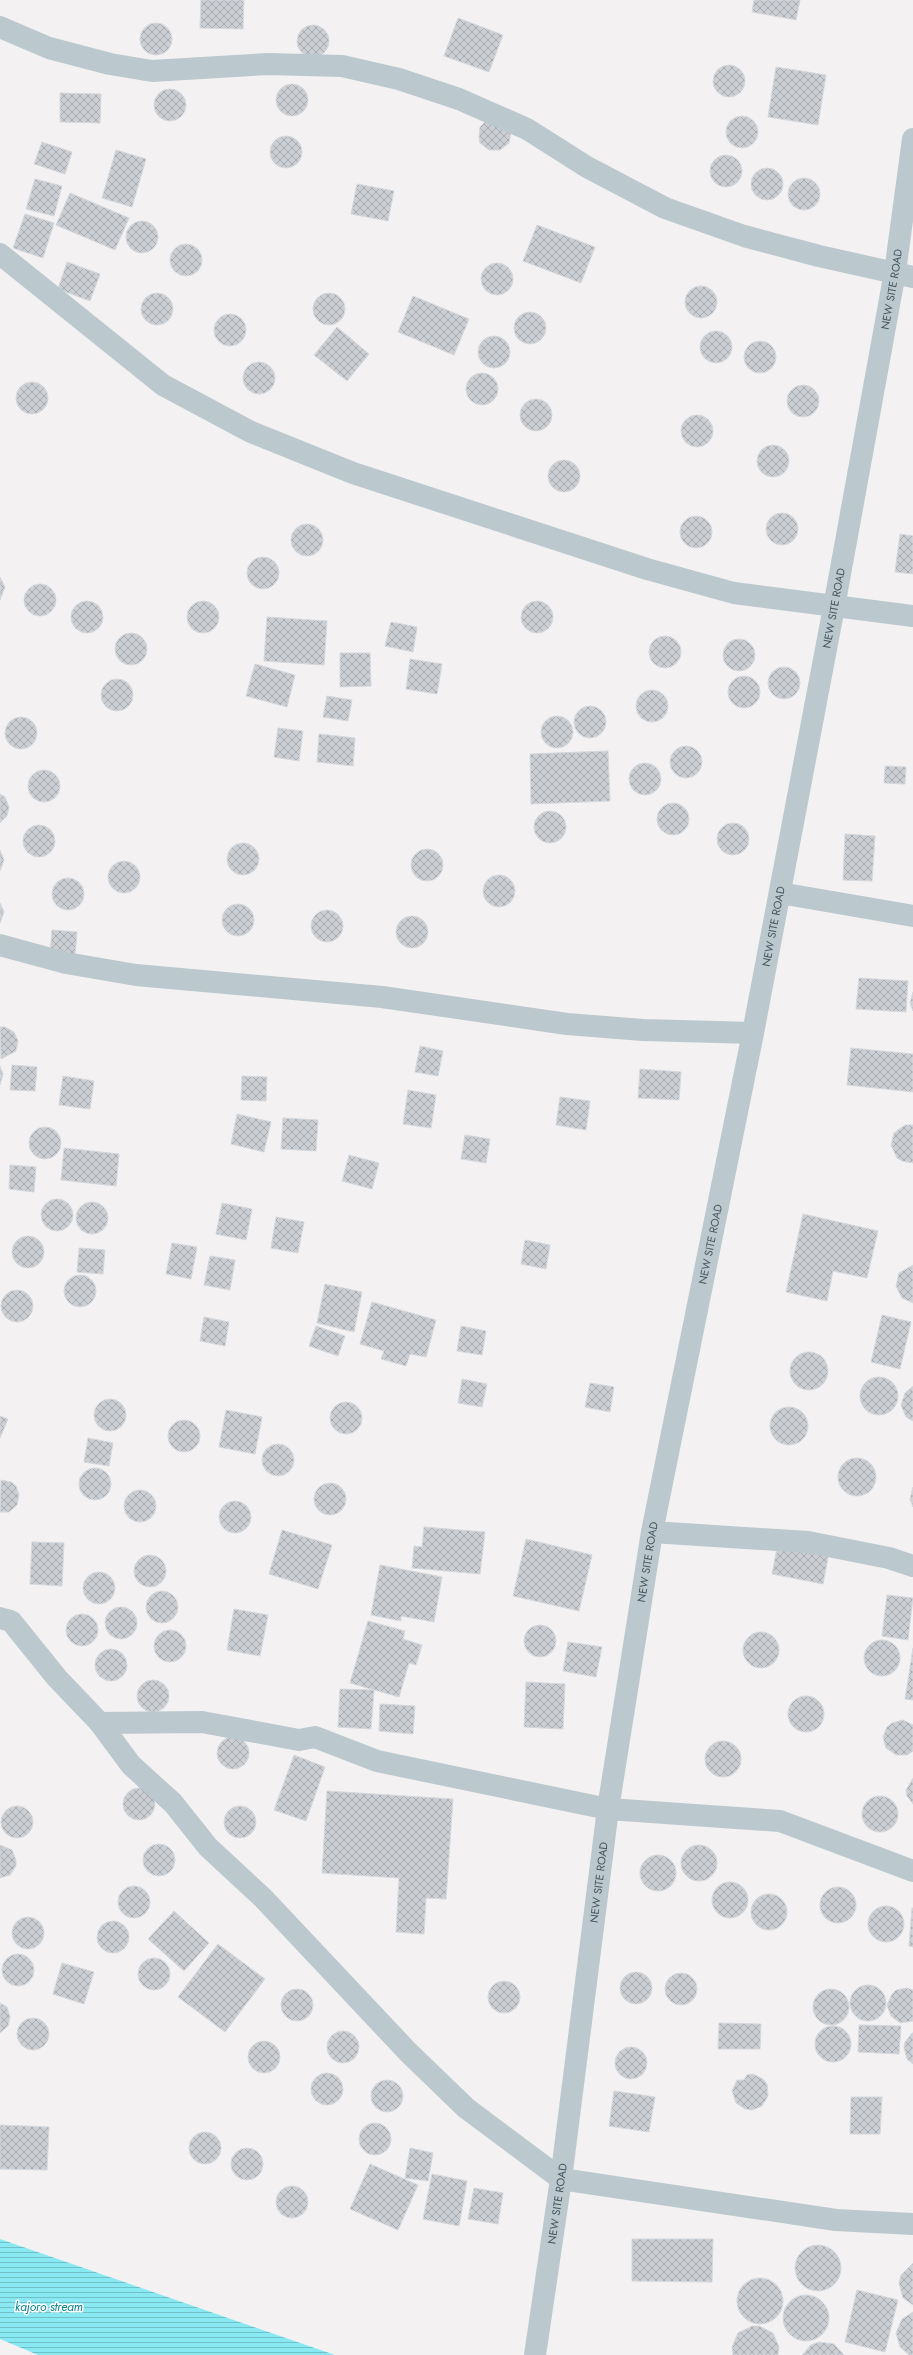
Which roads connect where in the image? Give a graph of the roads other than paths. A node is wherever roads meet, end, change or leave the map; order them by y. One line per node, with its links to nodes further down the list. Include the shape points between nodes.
1 (0, 27): 4 (street, via 49,48 110,64 152,71 268,64 342,66 400,79 459,99 527,129 587,167 665,208 751,238)
2 (913, 139): 4 (street, NEW SITE ROAD)
3 (0, 254): 5 (street, via 164,385 251,432 353,473 647,569 734,593)
4 (904, 274): 5 (street, NEW SITE ROAD)
5 (834, 607): 6 (street); 7 (street, NEW SITE ROAD)
6 (913, 616)
7 (780, 893): 8 (street); 10 (street, NEW SITE ROAD)
8 (913, 916)
9 (0, 945): 10 (street, via 66,963 136,975 382,997 567,1024 643,1030)
10 (753, 1033): 11 (street, NEW SITE ROAD)
11 (652, 1532): 12 (street, via 808,1542 889,1558); 15 (street, NEW SITE ROAD)
12 (913, 1566)
13 (0, 1618): 14 (street, via 11,1621 57,1678)
14 (100, 1723): 15 (street, via 202,1722 299,1740 315,1737 376,1761); 17 (street, via 131,1765 173,1803 208,1847 263,1898 408,2052 466,2108)
15 (608, 1809): 16 (street, via 780,1821); 17 (street, NEW SITE ROAD)
16 (913, 1871)
17 (562, 2179): 18 (street, via 836,2220); 19 (street, NEW SITE ROAD)
18 (913, 2224)
19 (535, 2355)

